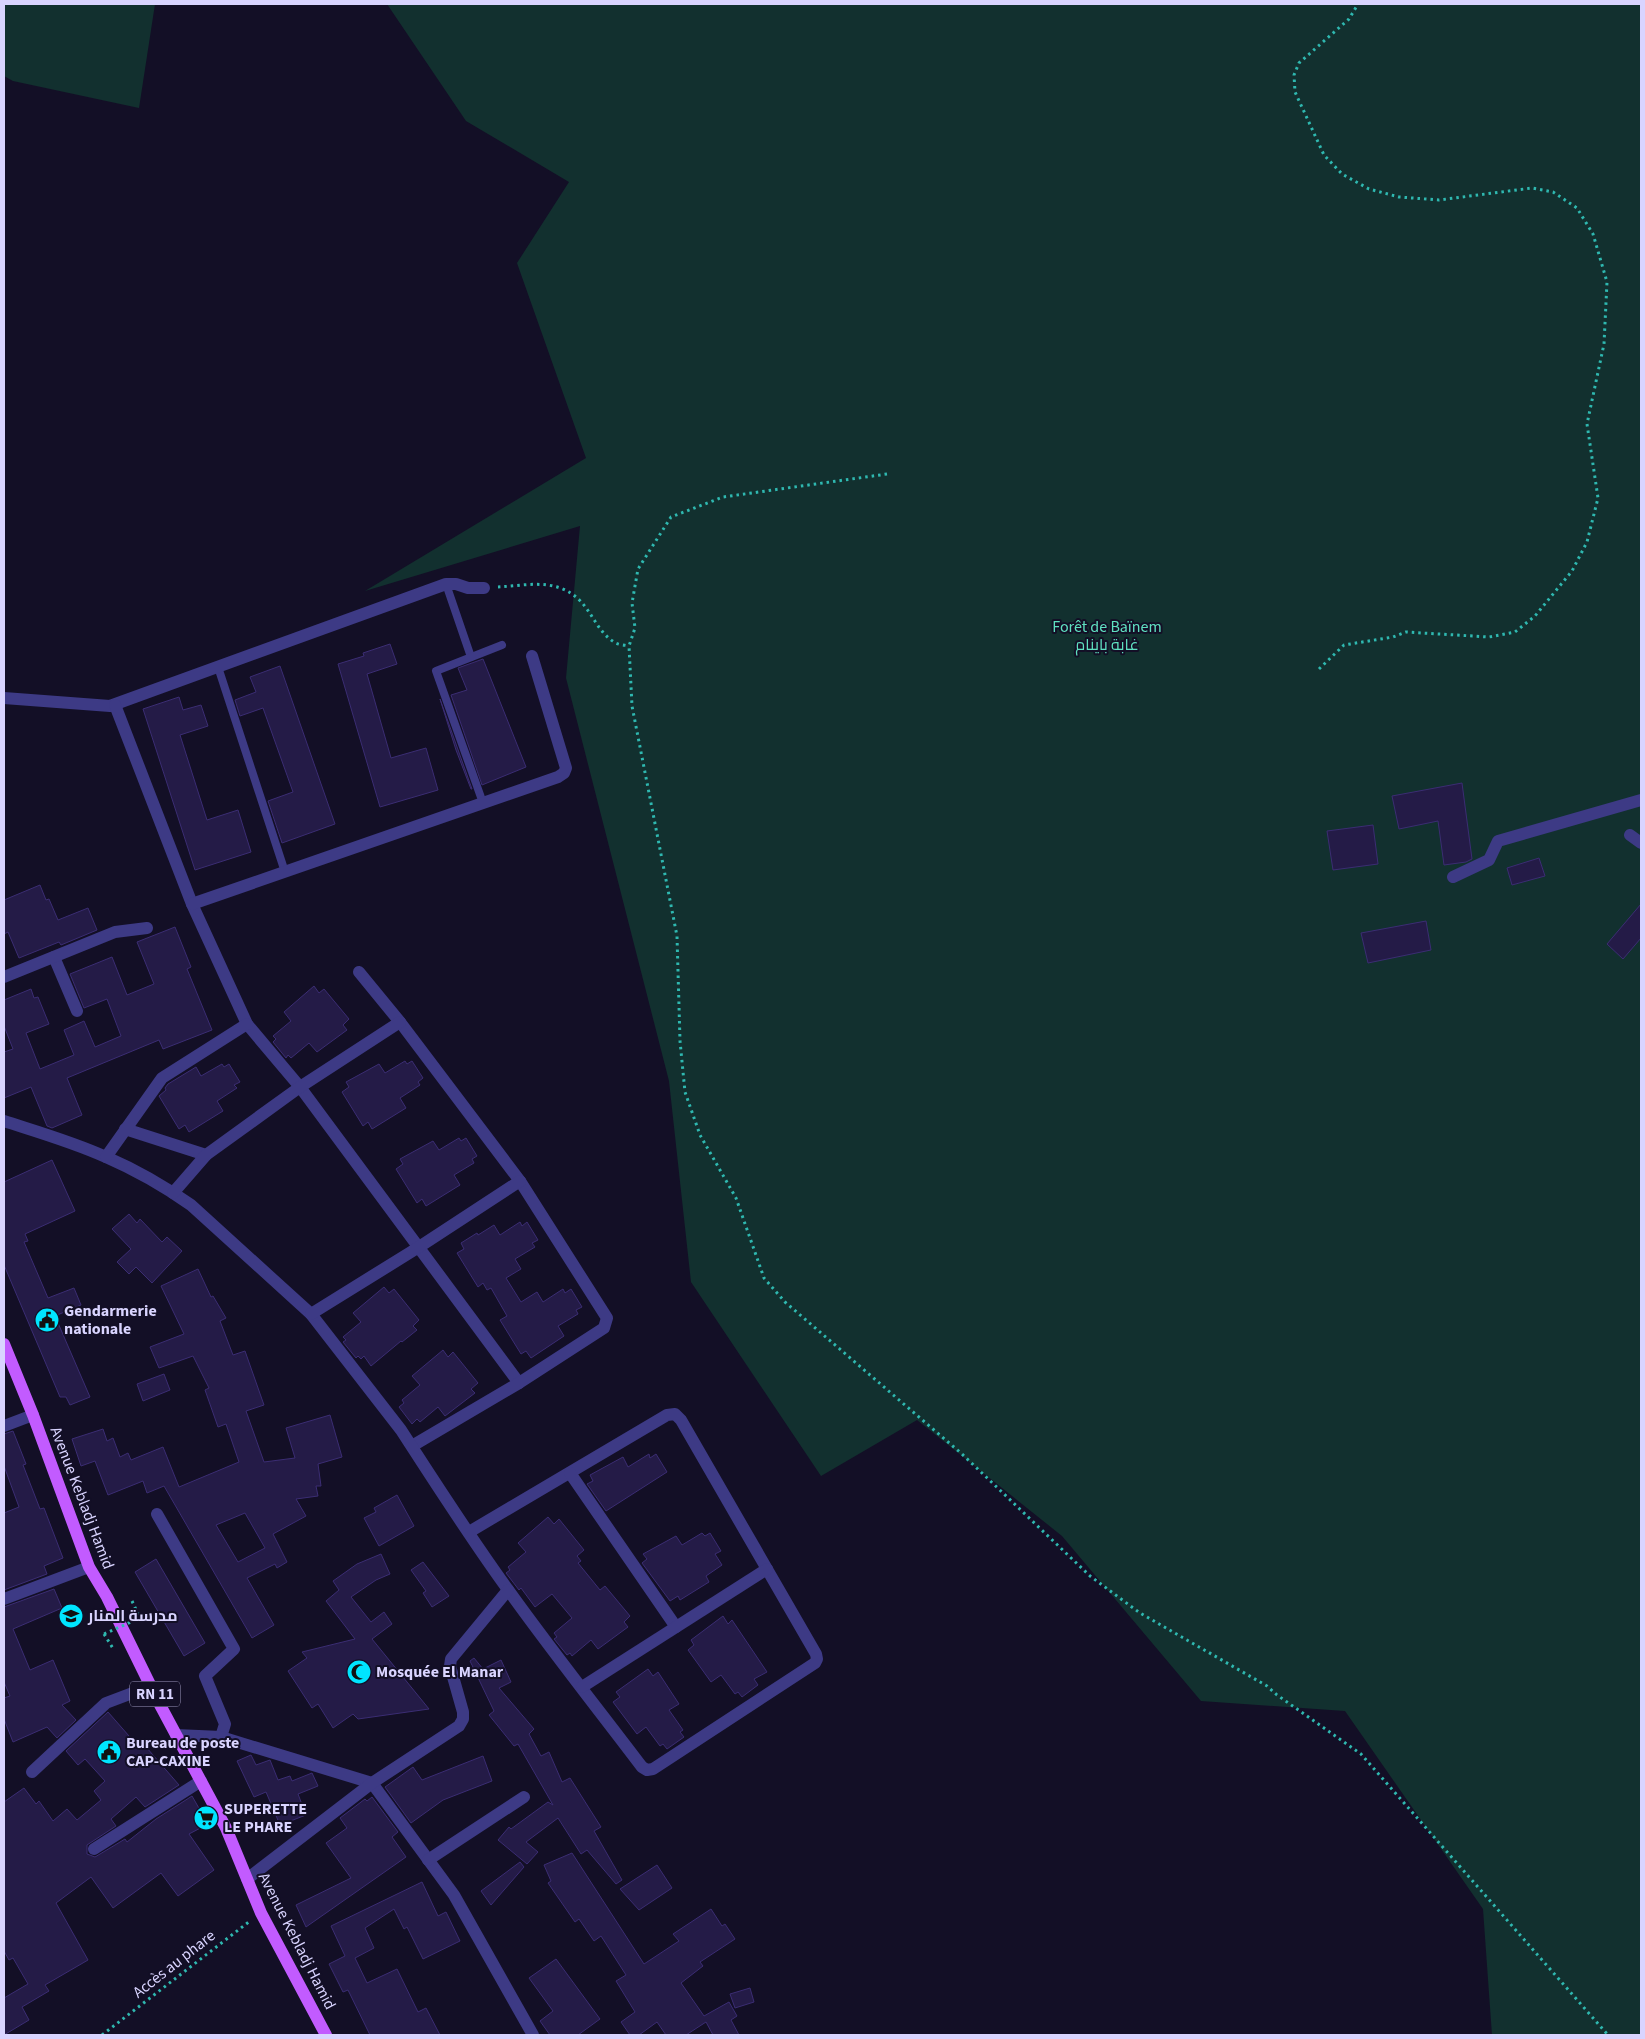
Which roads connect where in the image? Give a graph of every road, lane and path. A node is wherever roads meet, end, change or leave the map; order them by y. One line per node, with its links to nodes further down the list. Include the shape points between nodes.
1 (1358, 4): 10 (path, via 1349,19 1299,63 1294,74 1295,92 1324,155 1342,174 1369,188 1399,197 1439,200 1532,188 1553,192 1577,208 1593,234 1607,282 1604,344 1587,424 1598,498 1587,542 1572,571 1535,616 1514,632 1489,637 1406,632 1344,645)
2 (887, 474): 6 (path, via 722,497 671,517 638,569 632,603 635,628)
3 (446, 584): 4 (street); 8 (lane); 9 (street)
4 (484, 588): 6 (path, via 559,587 580,599 615,643)
5 (502, 645): 8 (lane)
6 (629, 646): 66 (path, via 632,706 677,936 685,1092 700,1135 736,1198 764,1278 785,1302 962,1454 1090,1576 1140,1613 1268,1686 1361,1754)
7 (532, 656): 14 (street, via 566,768 558,777)
8 (471, 657): 14 (lane, via 436,671)
9 (218, 667): 12 (street); 17 (lane)
10 (1318, 669)
11 (4, 698): 12 (street)
12 (115, 705): 19 (street)
13 (1641, 800): 18 (street, via 1498,841 1489,860)
14 (483, 803): 17 (street)
15 (1630, 835): 16 (street)
16 (1641, 843)
17 (285, 872): 19 (street)
18 (1453, 877)
19 (192, 904): 26 (street)
20 (147, 928): 21 (street, via 115,932)
21 (54, 957): 23 (street); 24 (street)
22 (359, 972): 25 (street)
23 (4, 977)
24 (77, 1011)
25 (400, 1022): 27 (street); 32 (street)
26 (247, 1024): 27 (street); 29 (street, via 162,1078)
27 (300, 1086): 30 (street); 34 (street)
28 (4, 1121): 31 (street)
29 (125, 1129): 30 (street); 31 (street)
30 (206, 1155): 33 (street)
31 (106, 1157): 33 (street)
32 (520, 1181): 34 (street); 37 (street, via 607,1318 604,1328)
33 (173, 1193): 35 (street, via 191,1204)
34 (418, 1247): 35 (street); 37 (street)
35 (310, 1314): 40 (street)
36 (4, 1344): 38 (main road, Avenue Kebladj Hamid / RN 11)
37 (519, 1383): 40 (street)
38 (33, 1415): 39 (street); 44 (main road, Avenue Kebladj Hamid / RN 11)
39 (4, 1426)
40 (412, 1446): 43 (street)
41 (570, 1473): 43 (street); 45 (street, via 667,1415 675,1414); 49 (street)
42 (157, 1514): 54 (street, via 234,1649 205,1676 225,1724)
43 (469, 1532): 46 (street)
44 (89, 1567): 47 (street); 51 (main road, Avenue Kebladj Hamid / RN 11)
45 (767, 1569): 49 (street); 52 (street, via 816,1654 815,1663 653,1768 647,1770 642,1767)
46 (508, 1590): 52 (street); 57 (street, via 451,1659 450,1666 463,1712 459,1726)
47 (4, 1600)
48 (132, 1601): 50 (path, bridge, via 140,1618 104,1634)
49 (676, 1627): 52 (street)
50 (116, 1652)
51 (151, 1686): 53 (main road, Avenue Kebladj Hamid / RN 11); 55 (street, via 106,1703)
52 (582, 1688)
53 (176, 1735): 54 (street); 56 (main road, Avenue Kebladj Hamid / RN 11)
54 (221, 1736): 57 (street)
55 (32, 1772)
56 (201, 1781): 59 (street); 61 (main road, Avenue Kebladj Hamid / RN 11, via 226,1828)
57 (372, 1783): 60 (street); 61 (street)
58 (524, 1797): 60 (street)
59 (94, 1849)
60 (428, 1860): 65 (street, via 454,1896)
61 (247, 1879): 62 (main road, Avenue Kebladj Hamid / RN 11)
62 (261, 1913): 63 (path, Accès au phare); 64 (main road, Avenue Kebladj Hamid / RN 11)
63 (102, 2035)
64 (326, 2035)
65 (533, 2035)
66 (1608, 2035)

